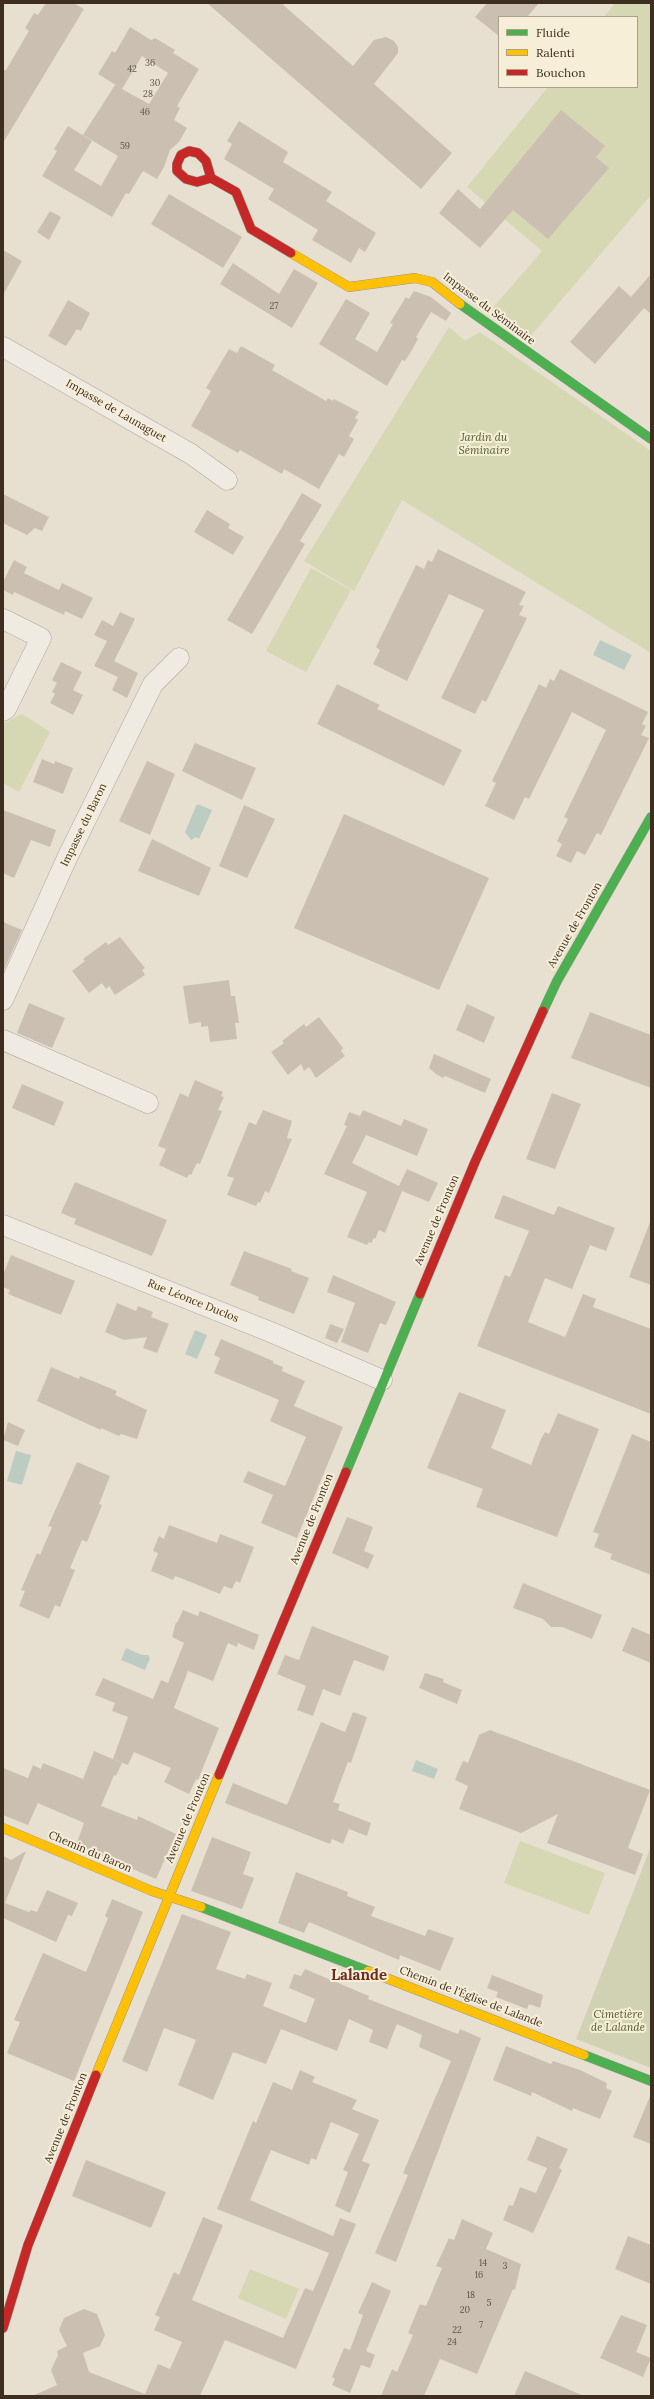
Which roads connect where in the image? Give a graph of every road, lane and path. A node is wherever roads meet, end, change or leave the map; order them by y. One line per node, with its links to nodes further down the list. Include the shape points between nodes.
1 (211, 178): 3 (street, Impasse du Séminaire, via 236,192 251,229 349,287 415,278 432,282)
2 (3, 347): 4 (street, Impasse de Launaguet, via 191,454)
3 (651, 439)
4 (227, 480)
5 (3, 619): 7 (street, via 41,638)
6 (179, 658): 9 (street, Impasse du Baron, via 153,684 67,858)
7 (3, 711)
8 (651, 817): 13 (street, Avenue de Fronton, via 557,981 492,1123)
9 (3, 1000)
10 (3, 1040): 11 (street)
11 (148, 1103)
12 (3, 1224): 13 (street, Rue Léonce Duclos)
13 (382, 1380): 15 (street, Avenue de Fronton)
14 (3, 1828): 15 (street, Chemin du Baron, via 126,1881)
15 (169, 1896): 16 (street, Chemin de l'Église de Lalande); 17 (street, Avenue de Fronton)
16 (651, 2081)
17 (28, 2245): 18 (street, Avenue de Fronton); 19 (street, Avenue de Fronton)
18 (6, 2284)
19 (3, 2328)

